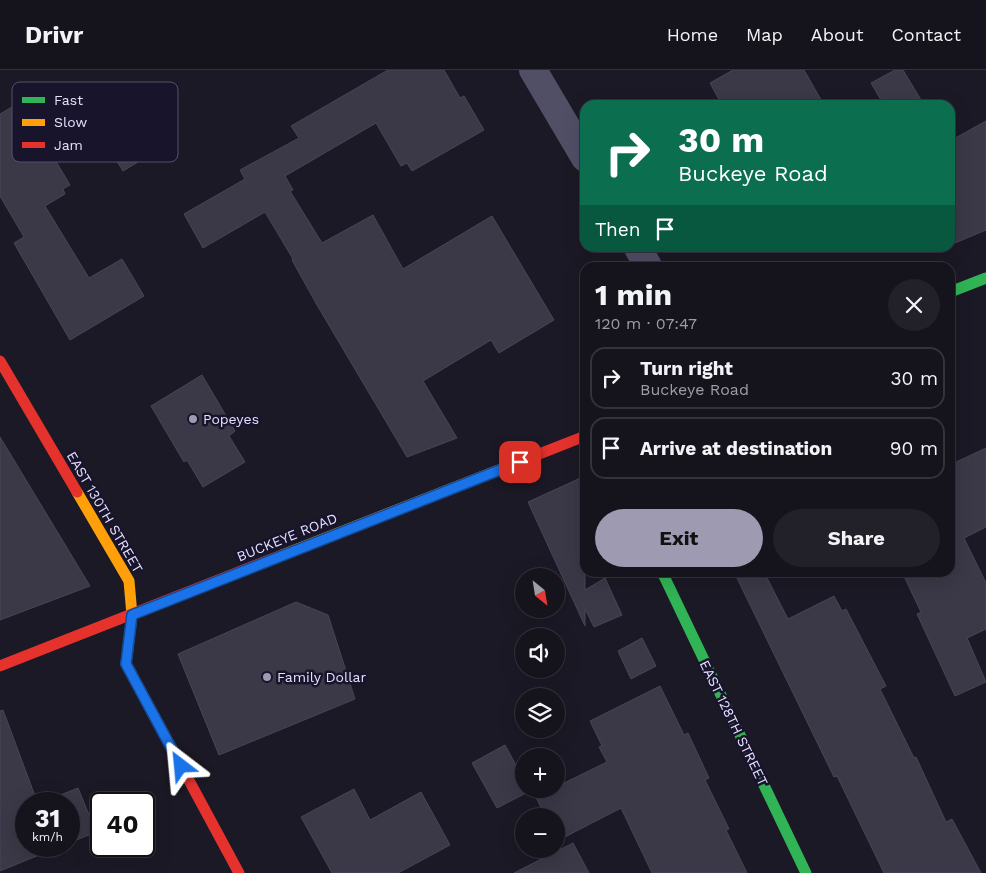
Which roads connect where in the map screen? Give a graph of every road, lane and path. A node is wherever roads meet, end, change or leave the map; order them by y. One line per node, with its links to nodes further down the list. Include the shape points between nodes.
1 (533, 70): 2 (street)
2 (580, 150)
3 (986, 278): 4 (street)
4 (955, 290)
5 (0, 361): 8 (street, EAST 130TH STREET, via 129,581)
6 (580, 438): 8 (street, BUCKEYE ROAD)
7 (664, 577): 11 (street, EAST 128TH STREET)
8 (132, 615): 9 (street, BUCKEYE ROAD); 10 (street, EAST 130TH STREET, via 126,664)
9 (0, 666)
10 (239, 873)
11 (806, 873)

